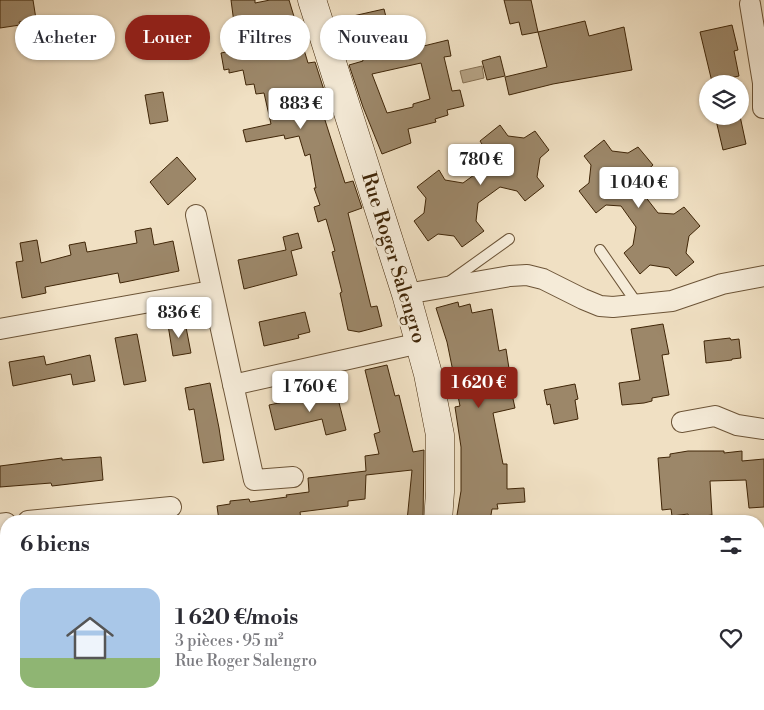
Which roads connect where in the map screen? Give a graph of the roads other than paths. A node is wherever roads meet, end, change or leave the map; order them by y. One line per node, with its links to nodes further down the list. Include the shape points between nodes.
1 (312, 0): 11 (street, Rue Roger Salengro)
2 (750, 4): 3 (street)
3 (763, 83): 4 (street)
4 (762, 108)
5 (196, 215): 10 (street)
6 (510, 239): 9 (lane)
7 (600, 250): 12 (lane)
8 (764, 276): 12 (street, via 722,284 672,301)
9 (442, 287): 11 (street); 12 (street, via 527,275 543,279 600,306)
10 (211, 291): 13 (street); 15 (street)
11 (406, 294): 14 (street, Rue Roger Salengro)
12 (639, 306)
13 (0, 329)
14 (420, 343): 15 (street); 21 (street, Rue Roger Salengro, via 440,435)
15 (233, 385): 18 (street, via 254,480)
16 (682, 422): 17 (street, via 715,416 737,425)
17 (764, 429)
18 (293, 477)
19 (171, 506): 20 (street)
20 (85, 515)
21 (438, 515)

